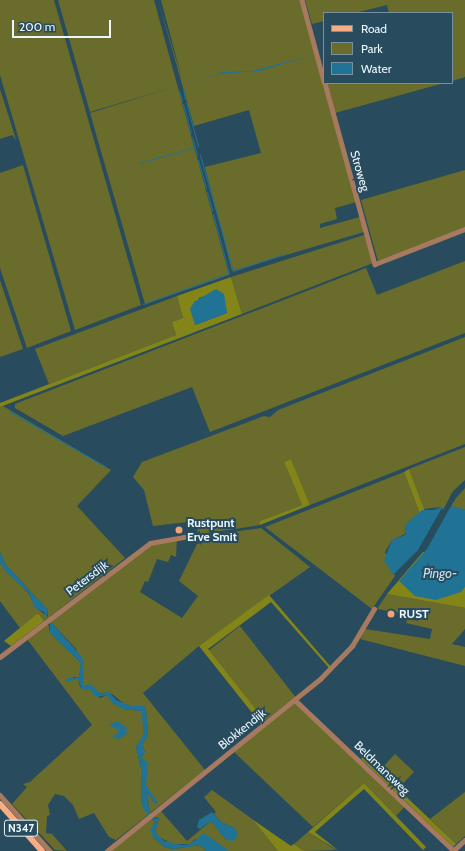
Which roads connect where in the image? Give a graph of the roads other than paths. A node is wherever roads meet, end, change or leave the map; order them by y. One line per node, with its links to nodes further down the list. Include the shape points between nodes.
1 (302, 0): 2 (street, Stroweg)
2 (323, 78)
3 (325, 84): 4 (street, Stroweg, via 375,264)
4 (465, 229)
5 (195, 535): 7 (street, Petersdijk, via 147,544)
6 (374, 609): 8 (street, Blokkendijk, via 350,648)
7 (0, 657)
8 (295, 700): 14 (street, Blokkendijk); 15 (street, Beldmansweg)
9 (0, 795): 13 (street)
10 (0, 804): 12 (main road, N347)
11 (465, 840): 15 (street)
12 (42, 851)
13 (50, 851)
14 (107, 851)
15 (454, 851)

